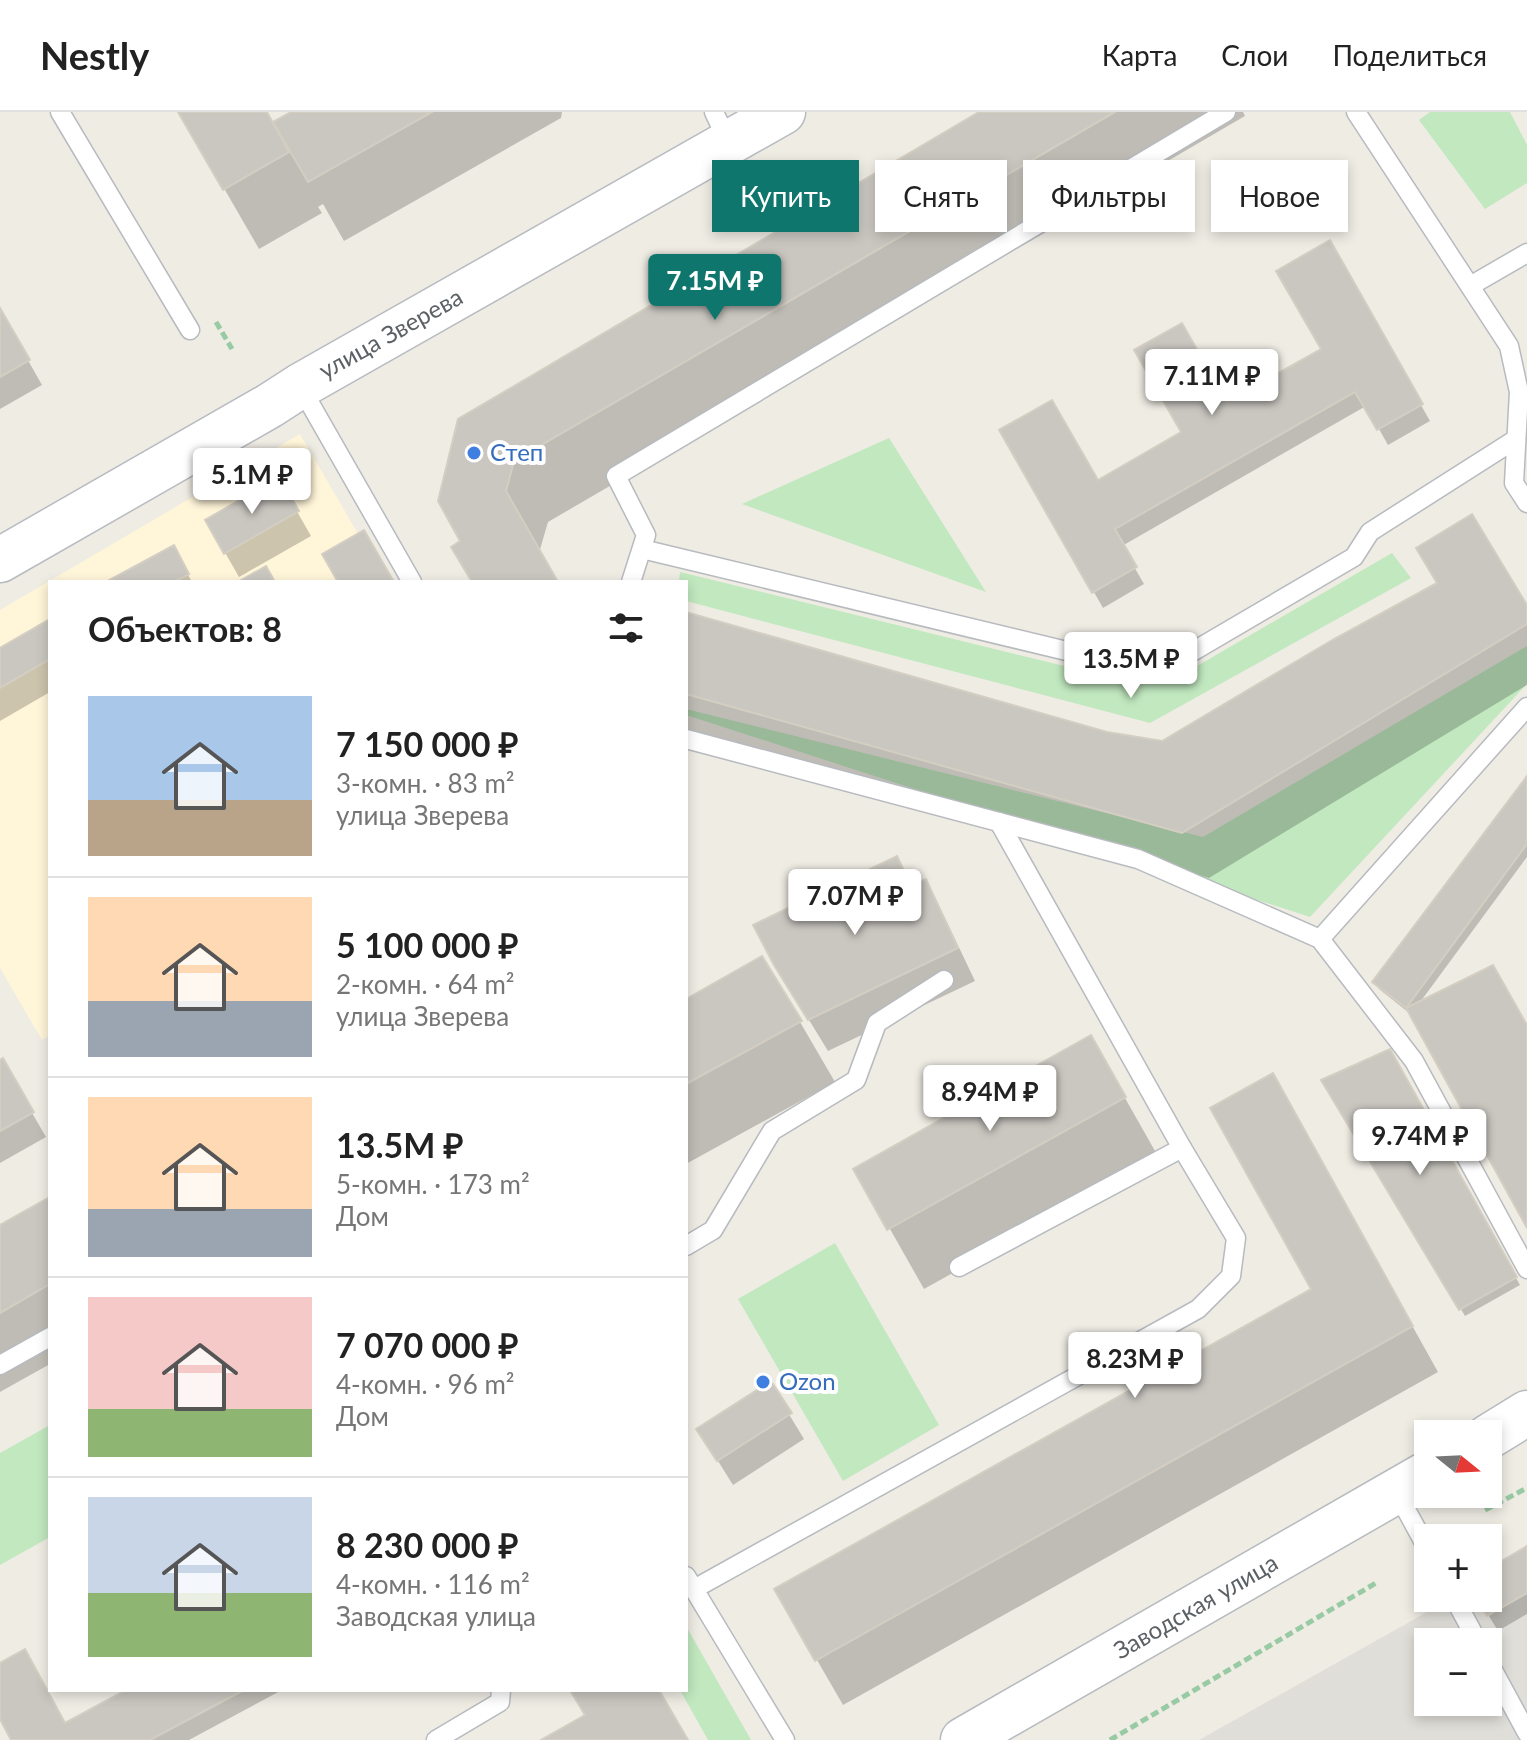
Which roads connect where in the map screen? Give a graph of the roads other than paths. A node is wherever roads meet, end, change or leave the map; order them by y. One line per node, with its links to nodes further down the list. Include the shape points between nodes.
1 (60, 112): 8 (lane)
2 (783, 112): 5 (main road, улица Зверева)
3 (1226, 112): 12 (lane, via 616,476 646,535)
4 (1356, 112): 7 (lane)
5 (722, 128): 9 (main road, улица Зверева)
6 (1527, 253): 7 (lane)
7 (1470, 286): 10 (lane, via 1509,346 1519,392)
8 (190, 330)
9 (300, 386): 13 (main road, улица Зверева); 14 (lane)
10 (1516, 439): 11 (lane, via 1514,483); 12 (lane, via 1370,532 1354,557 1175,662 1129,666)
11 (1527, 503)
12 (642, 549): 15 (lane)
13 (0, 560)
14 (411, 580)
15 (632, 580)
16 (1527, 707): 19 (lane)
17 (688, 740): 18 (lane)
18 (999, 822): 19 (lane, via 1138,859); 21 (lane)
19 (1320, 939): 24 (lane, via 1414,1061)
20 (944, 980): 22 (lane, via 877,1023 856,1080 772,1131 713,1230)
21 (1182, 1148): 23 (lane); 31 (lane, via 1236,1238 1231,1276 1198,1309)
22 (688, 1245)
23 (959, 1267)
24 (1527, 1269)
25 (48, 1338): 26 (lane)
26 (0, 1365)
27 (1527, 1413): 28 (main road)
28 (1502, 1428)
29 (1412, 1482): 30 (lane); 37 (main road, Заводская улица)
30 (1422, 1524)
31 (690, 1582): 36 (lane)
32 (1502, 1687): 34 (lane)
33 (501, 1692): 35 (lane, via 500,1702)
34 (1527, 1733)
35 (436, 1740)
36 (785, 1740)
37 (963, 1740)

